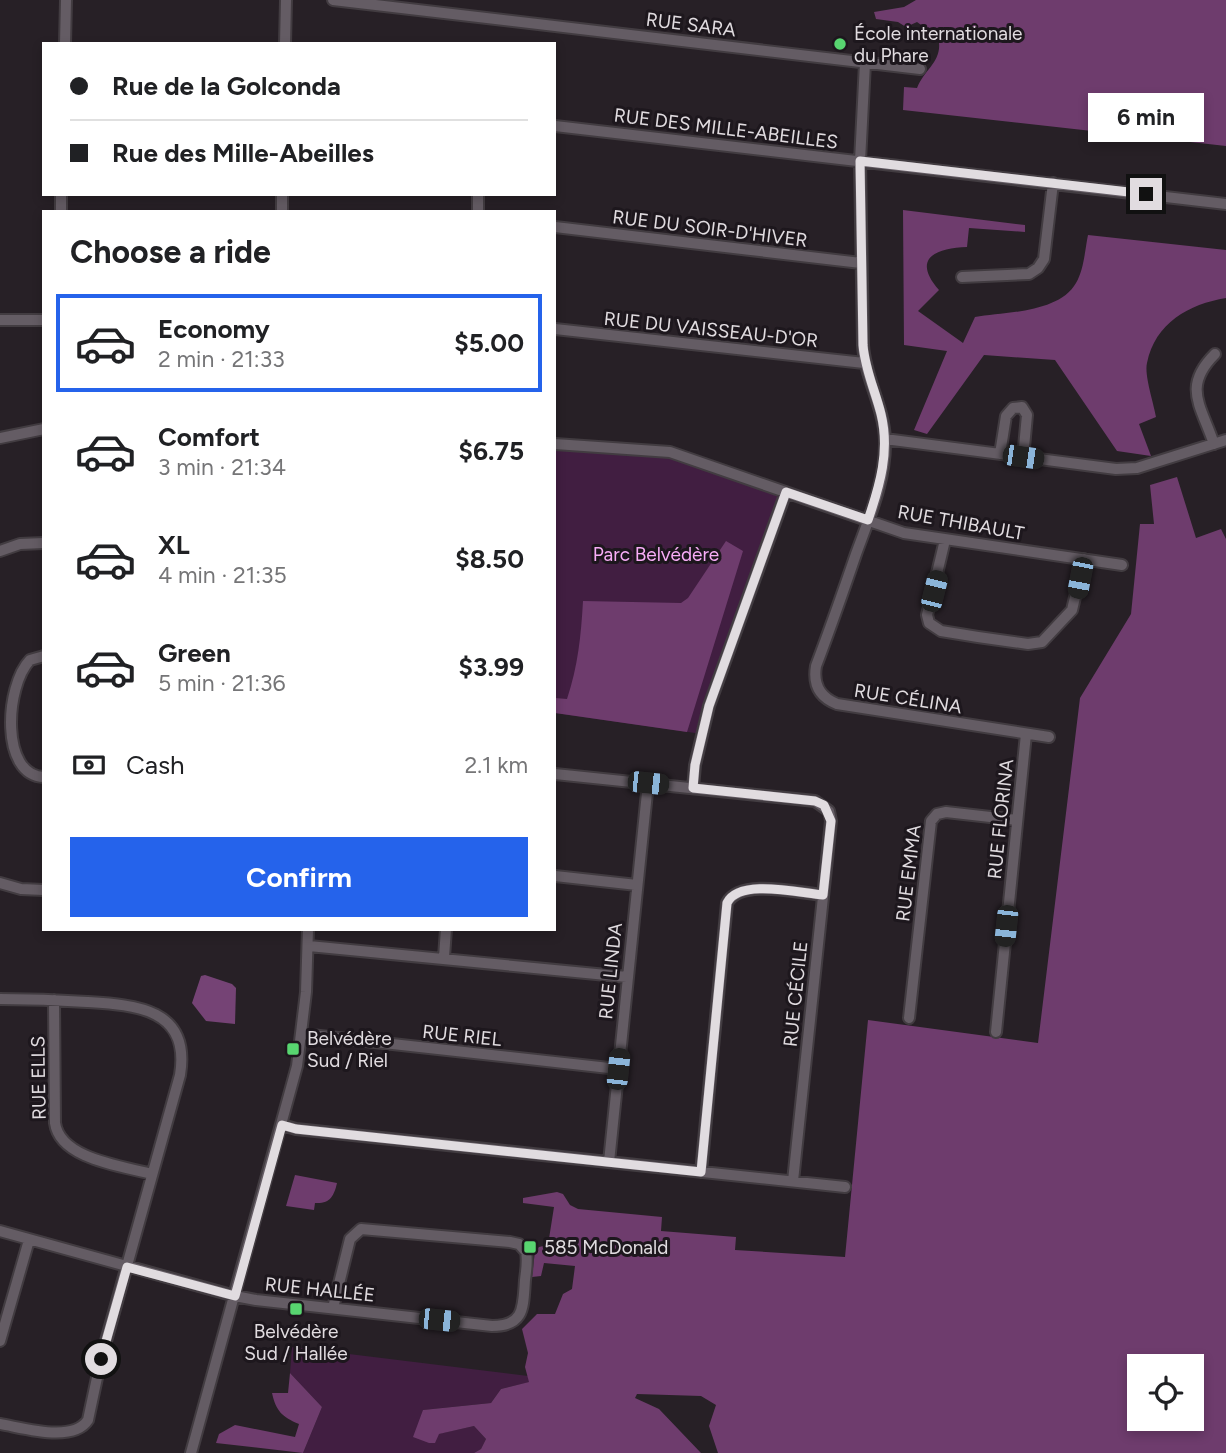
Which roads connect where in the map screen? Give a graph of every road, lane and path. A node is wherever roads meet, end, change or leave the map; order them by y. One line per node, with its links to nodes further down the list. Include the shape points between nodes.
1 (66, 0): 4 (street)
2 (286, 0): 5 (street)
3 (334, 0): 6 (street, RUE SARA)
4 (65, 42)
5 (285, 42)
6 (865, 63): 7 (street, RUE SARA); 9 (street, RUE CÉLINA)
7 (920, 69)
8 (556, 126): 9 (street, RUE DES MILLE-ABEILLES)
9 (860, 161): 10 (street, RUE DES MILLE-ABEILLES); 13 (street, RUE CÉLINA)
10 (1053, 183): 11 (street, RUE DES MILLE-ABEILLES); 14 (street, via 1044,259 1038,268 1029,274)
11 (1226, 204)
12 (556, 227): 13 (street, RUE DU SOIR-D'HIVER)
13 (861, 263): 19 (street, RUE CÉLINA)
14 (962, 277)
15 (0, 320): 16 (street)
16 (42, 320)
17 (556, 329): 19 (street, RUE DU VAISSEAU-D'OR)
18 (1215, 354): 25 (street, via 1199,372 1196,387)
19 (864, 363): 22 (street, RUE CÉLINA)
20 (42, 429): 21 (street)
21 (0, 438)
22 (885, 439): 26 (street); 29 (street, RUE CÉLINA, via 883,471)
23 (1226, 440): 25 (street)
24 (556, 443): 28 (street, RUE THIBAULT, via 670,452)
25 (1214, 444): 27 (street, via 1126,469)
26 (1000, 454): 27 (street); 27 (street, via 1006,416 1013,408 1022,408 1027,415)
27 (1023, 457)
28 (786, 492): 29 (street, RUE THIBAULT); 41 (street, via 709,706)
29 (868, 520): 30 (street, RUE THIBAULT, via 904,533); 36 (street, RUE CÉLINA, via 816,666 819,691 837,704)
30 (945, 540): 33 (street, RUE THIBAULT); 33 (street, via 929,623 941,631 1004,641 1037,643 1049,638 1072,610)
31 (42, 543): 32 (street)
32 (0, 551)
33 (1084, 559): 34 (street, RUE THIBAULT)
34 (1122, 565)
35 (42, 657): 39 (street, via 30,660 21,673 9,726 11,747 21,770)
36 (1026, 734): 37 (street, RUE CÉLINA); 42 (street, RUE FLORINA)
37 (1049, 737)
38 (556, 774): 40 (street)
39 (42, 777)
40 (648, 783): 41 (street); 45 (street, RUE LINDA)
41 (693, 788): 47 (street, RUE CÉCILE, via 815,801 829,811)
42 (1017, 820): 55 (street, RUE EMMA, via 947,812 931,821); 56 (street, RUE FLORINA)
43 (556, 876): 45 (street)
44 (0, 883): 46 (street)
45 (637, 884): 52 (street, RUE LINDA)
46 (42, 890)
47 (823, 895): 61 (street, via 745,888 731,895 727,903); 63 (street, RUE CÉCILE)
48 (308, 931): 50 (street)
49 (446, 931): 51 (street)
50 (309, 946): 51 (street); 57 (street)
51 (444, 957): 52 (street)
52 (627, 977): 58 (street, RUE LINDA)
53 (0, 999): 54 (street)
54 (54, 1000): 62 (street, RUE ELLS, via 58,1135 79,1153); 62 (street, via 142,1007 164,1020 174,1034 181,1067)
55 (909, 1018)
56 (996, 1032)
57 (302, 1034): 58 (street, RUE RIEL); 59 (street)
58 (618, 1069): 60 (street, RUE LINDA)
59 (282, 1125): 60 (street); 68 (street)
60 (609, 1162): 61 (street)
61 (701, 1172): 63 (street)
62 (152, 1174): 67 (street)
63 (793, 1181): 64 (street)
64 (845, 1187)
65 (0, 1231): 66 (street, RUE HALLÉE)
66 (29, 1240): 67 (street, RUE HALLÉE); 70 (street)
67 (127, 1267): 68 (street, RUE HALLÉE); 71 (street, via 85,1424 67,1433)
68 (235, 1296): 69 (street, RUE HALLÉE); 72 (street)
69 (333, 1308): 69 (street, RUE HALLÉE, via 503,1326 516,1320 523,1308 527,1257 519,1244 361,1230 350,1240)
70 (0, 1341)
71 (0, 1424)
72 (191, 1453)

